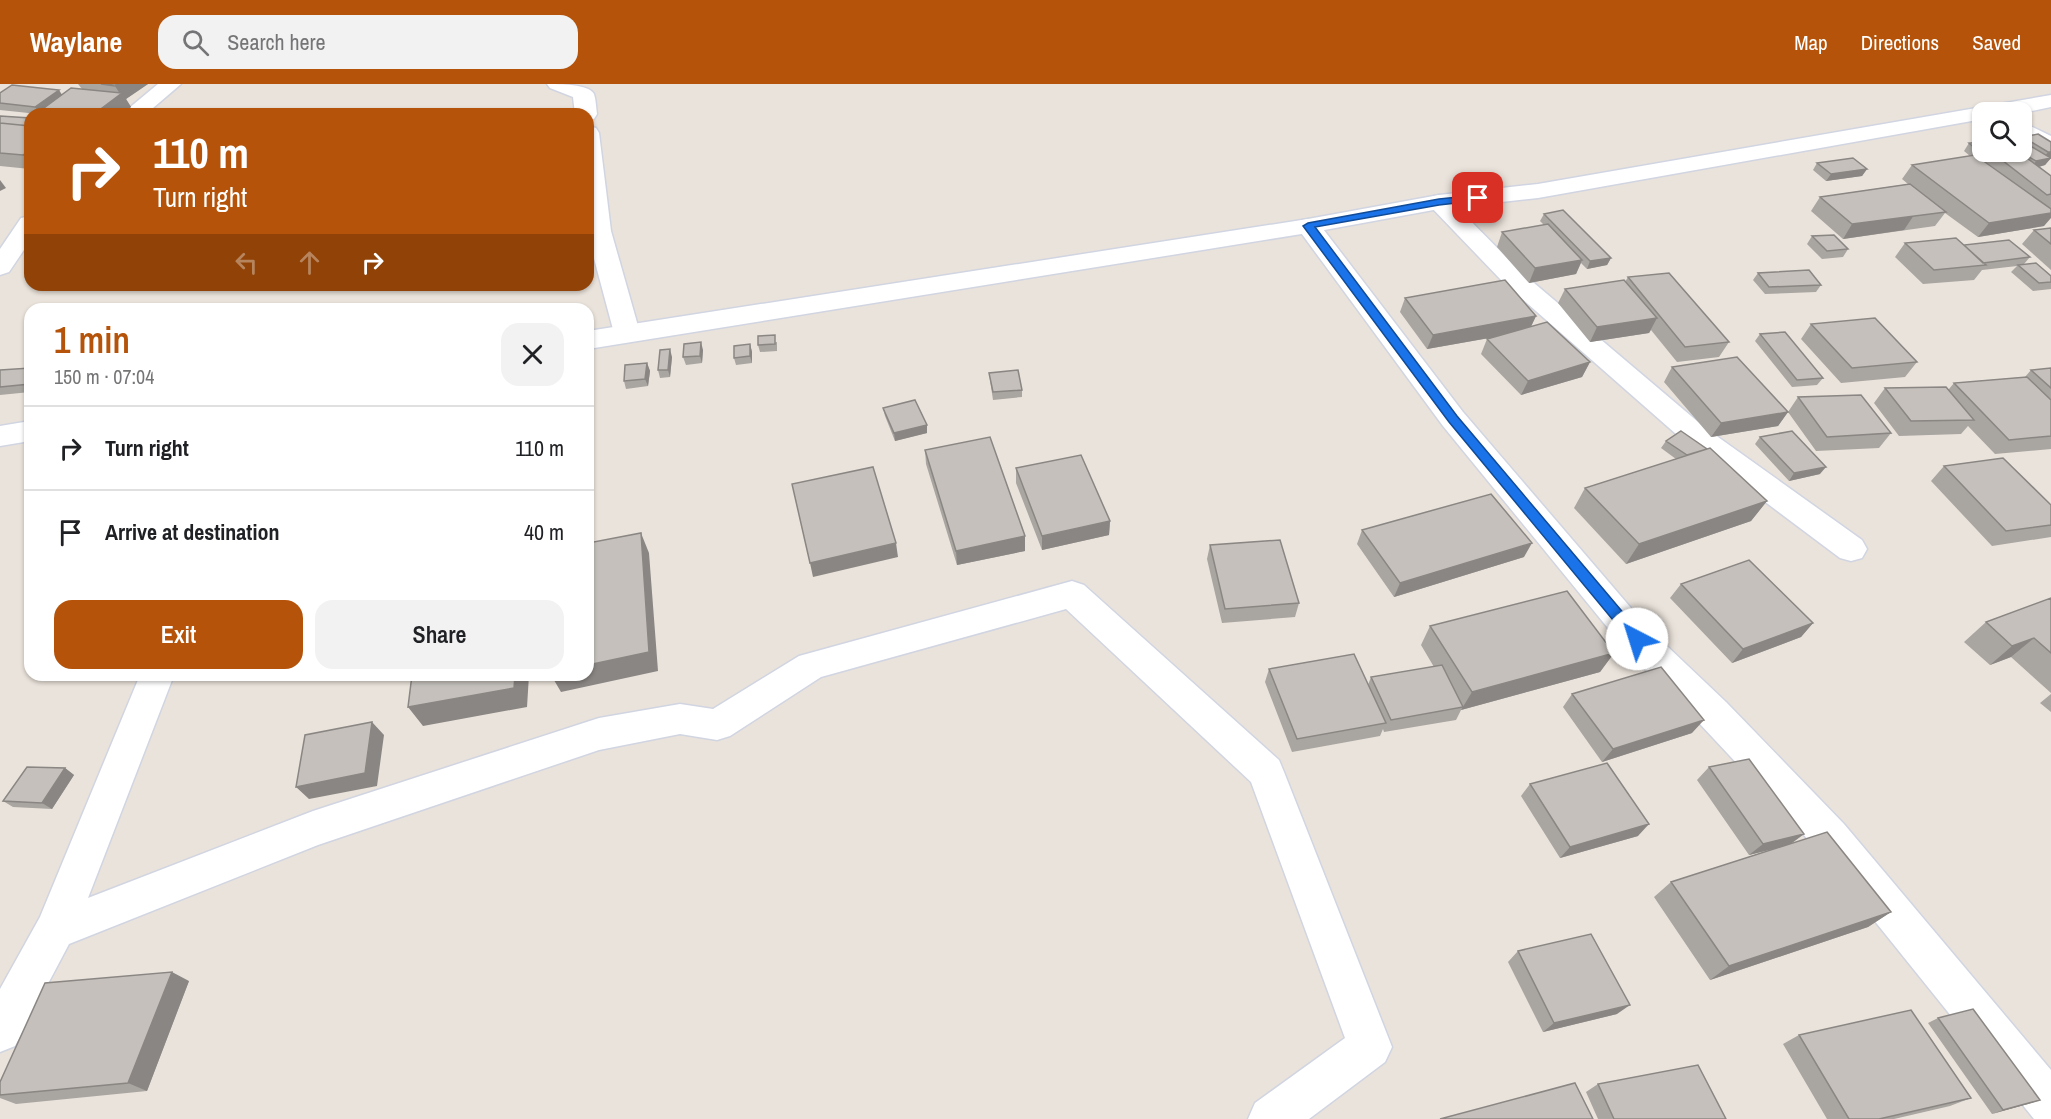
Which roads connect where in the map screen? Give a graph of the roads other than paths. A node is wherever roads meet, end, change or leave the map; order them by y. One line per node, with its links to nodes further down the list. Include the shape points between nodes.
1 (171, 84): 6 (street)
2 (557, 84): 3 (street)
3 (584, 88): 7 (street)
4 (2051, 101): 5 (street)
5 (2032, 104)
6 (140, 108)
7 (586, 108)
8 (1972, 115): 12 (street, via 1538,191)
9 (2032, 135): 10 (street)
10 (2051, 145)
11 (594, 186): 16 (street, via 599,231)
12 (1439, 202): 13 (street); 20 (street, via 1512,277 1694,434)
13 (1308, 226): 16 (street); 24 (street, via 1453,419 1637,639 1830,836)
14 (24, 232): 15 (street)
15 (0, 267)
16 (627, 333): 17 (street)
17 (594, 339)
18 (24, 432): 19 (street)
19 (0, 436)
20 (1851, 549)
21 (155, 681): 22 (street)
22 (55, 930): 23 (street); 25 (street, via 313,830 598,734 680,719 717,725 811,666 1071,594 1266,772 1370,1047)
23 (0, 1031)
24 (2051, 1105)
25 (1271, 1119)

